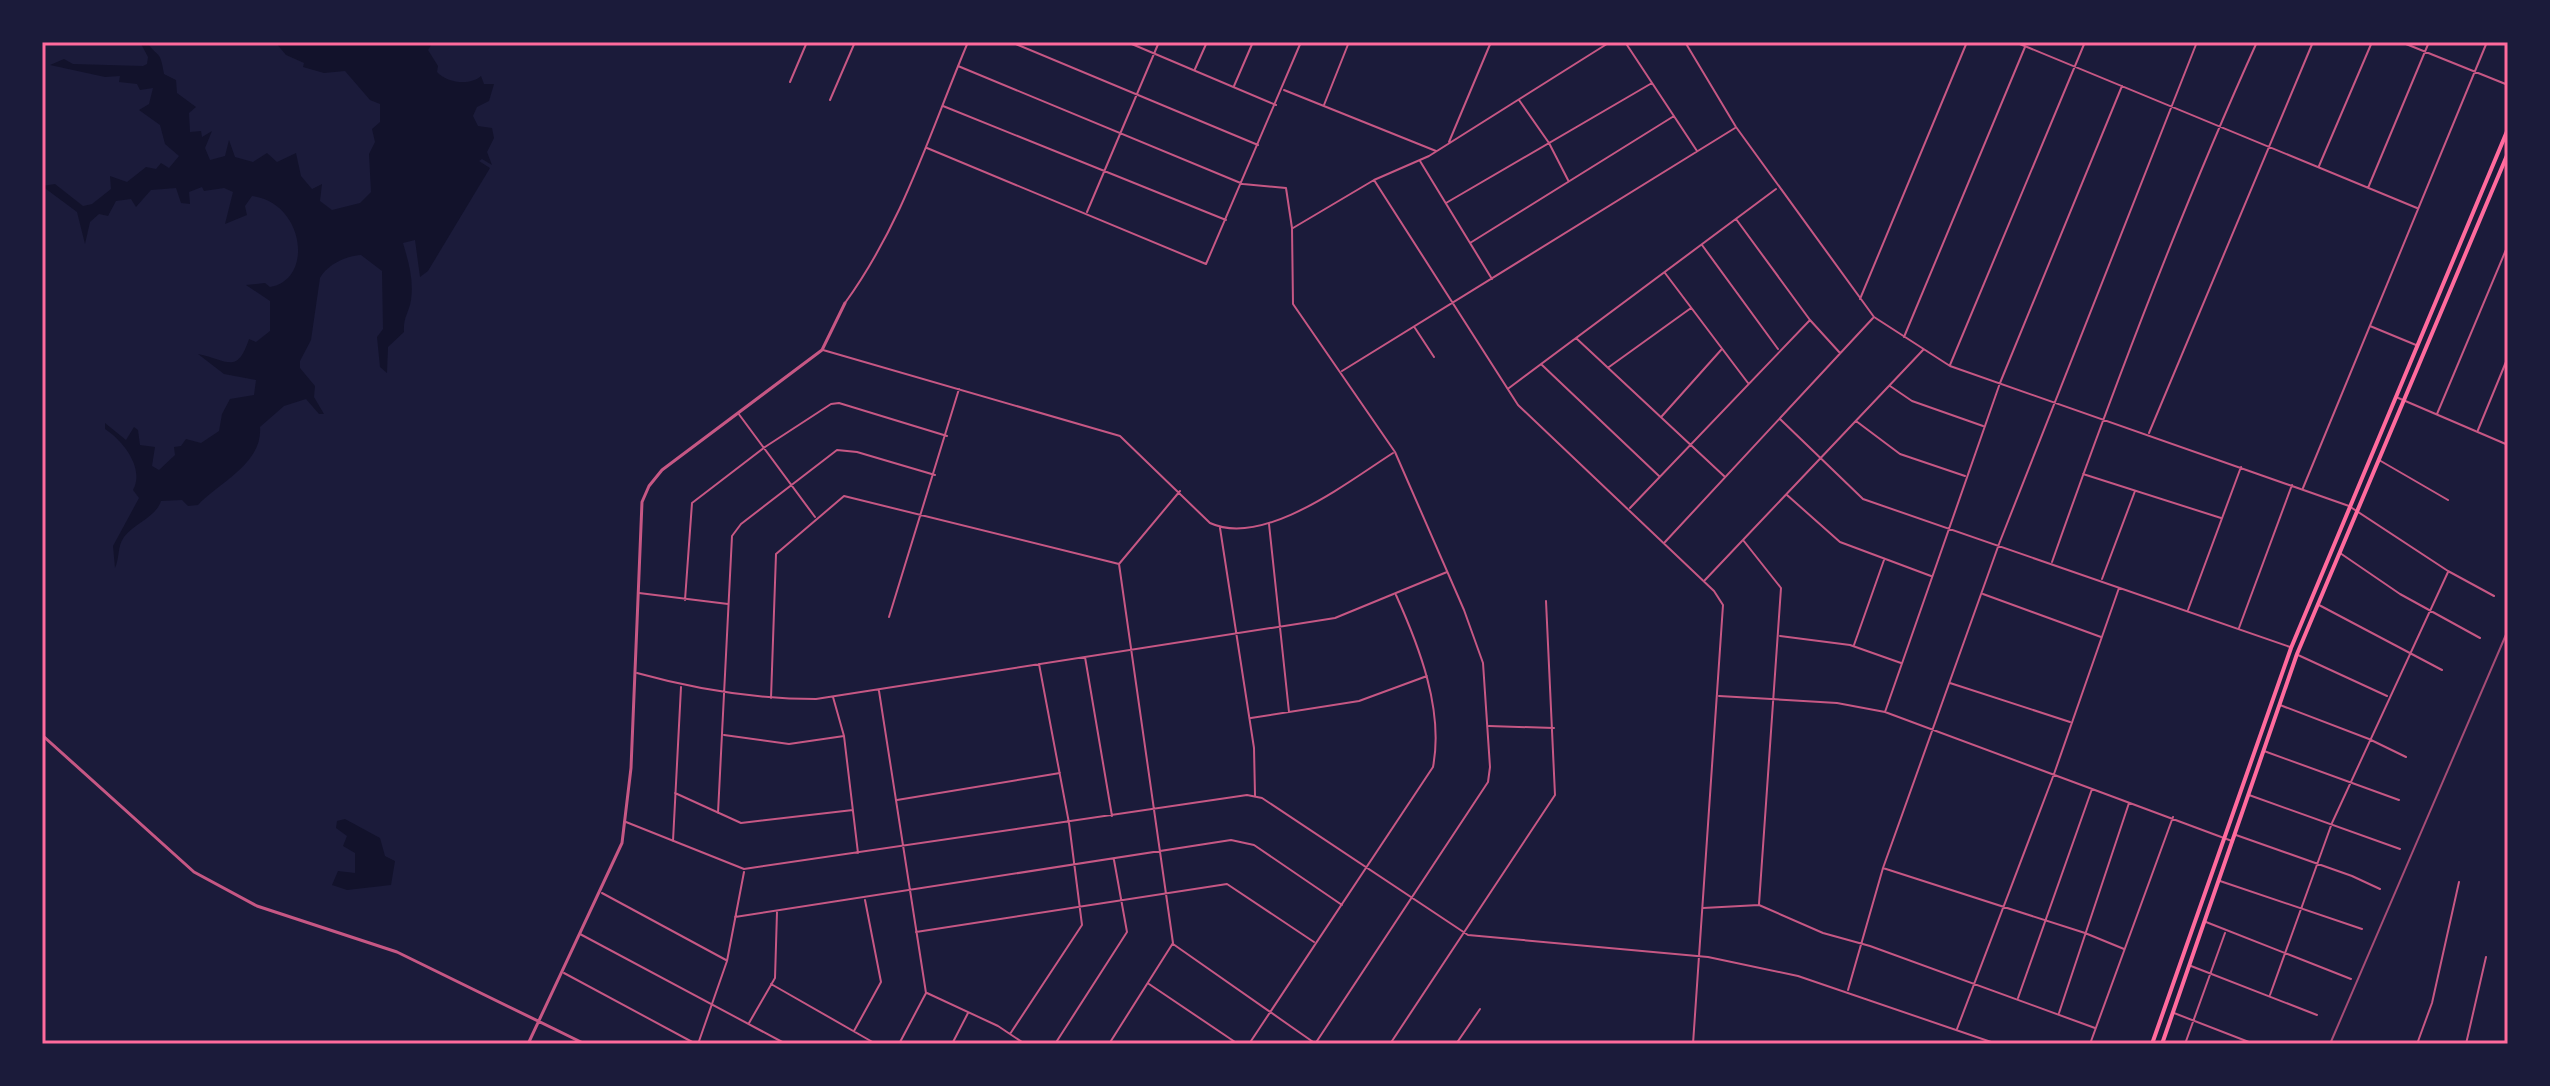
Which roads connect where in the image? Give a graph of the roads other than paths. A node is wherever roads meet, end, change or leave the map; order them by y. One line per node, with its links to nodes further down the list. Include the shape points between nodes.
1 (807, 42): 32 (street)
2 (855, 42): 40 (street)
3 (968, 42): 28 (street)
4 (1011, 42): 38 (street)
5 (1127, 42): 27 (street)
6 (1159, 42): 27 (street)
7 (1207, 42): 30 (street)
8 (1253, 42): 36 (street)
9 (1301, 42): 37 (street)
10 (1349, 42): 43 (street)
11 (1490, 42): 50 (street)
12 (1610, 42): 39 (street)
13 (1625, 42): 33 (street)
14 (1685, 42): 47 (street)
15 (1967, 42): 77 (street)
16 (2015, 42): 25 (street)
17 (2085, 42): 29 (street)
18 (2197, 42): 44 (street)
19 (2257, 42): 46 (street)
20 (2313, 42): 53 (street)
21 (2372, 42): 59 (street)
22 (2401, 42): 26 (street)
23 (2429, 42): 26 (street)
24 (2487, 42): 31 (street)
25 (2025, 46): 29 (street); 85 (street)
26 (2425, 52): 31 (street); 65 (street)
27 (1154, 53): 30 (street); 38 (street)
28 (958, 66): 42 (street); 49 (street)
29 (2074, 66): 35 (street); 96 (street)
30 (1195, 70): 36 (street)
31 (2475, 72): 34 (street); 67 (street)
32 (790, 82)
33 (1652, 83): 45 (street); 51 (street)
34 (2508, 85)
35 (2122, 86): 44 (street); 100 (street)
36 (1234, 87): 41 (street)
37 (1282, 89): 41 (street); 43 (street)
38 (1137, 95): 49 (street); 52 (street)
39 (1519, 99): 50 (street); 51 (street)
40 (830, 100)
41 (1276, 105): 52 (street)
42 (943, 106): 54 (street); 60 (street)
43 (1324, 106): 55 (street)
44 (2171, 107): 46 (street); 106 (street)
45 (1674, 116): 56 (street); 62 (street)
46 (2219, 126): 53 (street); 110 (street)
47 (1736, 127): 56 (street); 64 (street)
48 (2508, 129): 87 (main road)
49 (1121, 133): 60 (street); 63 (street)
50 (1449, 143): 55 (street)
51 (1549, 143): 62 (street); 66 (street)
52 (1259, 146): 63 (street)
53 (2269, 147): 59 (street); 115 (street)
54 (927, 148): 68 (street); 78 (street, via 872,267)
55 (1436, 151): 58 (street)
56 (1697, 152): 76 (street)
57 (2508, 153): 105 (main road)
58 (1420, 160): 61 (street); 66 (street)
59 (2318, 168): 65 (street)
60 (1105, 171): 68 (street); 70 (street)
61 (1374, 180): 71 (street); 79 (street)
62 (1569, 182): 72 (street)
63 (1243, 184): 70 (street); 71 (street, via 1286,188)
64 (1778, 187): 69 (street); 77 (street)
65 (2368, 188): 67 (street)
66 (1446, 203): 72 (street)
67 (2418, 209): 83 (street)
68 (1087, 213): 70 (street, via 1206,264)
69 (1736, 219): 73 (street); 82 (street)
70 (1226, 220)
71 (1292, 228): 98 (street, via 1293,304)
72 (1470, 243): 76 (street)
73 (1701, 244): 75 (street); 90 (street)
74 (2508, 245): 108 (street)
75 (1665, 272): 80 (street); 86 (street)
76 (1492, 279): 79 (street)
77 (1860, 299): 81 (street)
78 (845, 303): 89 (street)
79 (1453, 304): 84 (street); 103 (street)
80 (1691, 307): 88 (street); 97 (street)
81 (1874, 317): 85 (street); 92 (street)
82 (1810, 320): 90 (street); 92 (street)
83 (2370, 326): 87 (street); 131 (street)
84 (1414, 327): 93 (street); 98 (street)
85 (1904, 337): 91 (street)
86 (1576, 338): 95 (street); 97 (street)
87 (2417, 345): 104 (main road)
88 (1722, 349): 99 (street); 109 (street)
89 (822, 350): 102 (street); 107 (street)
90 (1779, 350): 99 (street)
91 (1924, 350): 96 (street); 101 (street)
92 (1841, 354): 111 (street)
93 (1434, 357)
94 (2508, 357): 114 (street)
95 (1541, 364): 103 (street); 127 (street)
96 (1950, 366): 100 (street)
97 (1608, 368): 109 (street)
98 (1341, 371): 120 (street)
99 (1748, 383): 118 (street)
100 (2000, 383): 106 (street); 113 (street)
101 (1889, 386): 112 (street); 113 (street, via 1912,401)
102 (959, 389): 116 (street); 133 (street, via 1120,436)
103 (1508, 389): 137 (street, via 1518,405)
104 (2395, 397): 105 (street); 136 (main road)
105 (2403, 400): 108 (street); 122 (main road)
106 (2053, 401): 110 (street); 147 (street)
107 (738, 413): 119 (street); 158 (street, via 662,470 649,486 642,502)
108 (2437, 414): 114 (street)
109 (1661, 417): 118 (street)
110 (2103, 418): 115 (street); 124 (street)
111 (1780, 419): 121 (street); 128 (street)
112 (1856, 421): 121 (street); 126 (street, via 1900,454)
113 (1984, 427): 126 (street)
114 (2478, 431): 117 (street)
115 (2149, 434): 123 (street)
116 (947, 436): 119 (street, via 839,403); 125 (street)
117 (2508, 445)
118 (1691, 446): 127 (street); 128 (street)
119 (765, 447): 129 (street); 162 (street, via 692,503)
120 (1395, 452): 142 (street, via 1309,506); 153 (street)
121 (1820, 458): 134 (street); 143 (street, via 1863,499)
122 (2378, 460): 135 (street); 138 (main road)
123 (2241, 467): 130 (street); 141 (street)
124 (2083, 474): 132 (street); 150 (street)
125 (935, 475): 129 (street, via 837,450); 140 (street)
126 (1966, 476): 143 (street)
127 (1660, 477): 137 (street)
128 (1725, 477): 146 (street)
129 (793, 484): 139 (street); 164 (street, via 732,536)
130 (2292, 485): 131 (street); 170 (street)
131 (2303, 489): 136 (street)
132 (2135, 490): 141 (street); 155 (street)
133 (1180, 491): 144 (street); 151 (street)
134 (1786, 494): 145 (street); 149 (street, via 1840,542)
135 (2448, 500)
136 (2349, 506): 138 (street); 177 (main road)
137 (1630, 509): 146 (street)
138 (2356, 512): 148 (main road); 152 (street)
139 (815, 518): 140 (street, via 844,496); 193 (street, via 776,554)
140 (922, 518): 151 (street); 168 (street)
141 (2222, 518): 166 (street)
142 (1268, 523): 144 (street); 169 (street)
143 (1949, 526): 147 (street); 154 (street)
144 (1220, 527): 171 (street)
145 (1743, 540): 156 (street); 172 (street, via 1781,588)
146 (1665, 543): 156 (street)
147 (1999, 544): 150 (street); 160 (street)
148 (2339, 552): 165 (main road); 167 (street)
149 (1884, 560): 154 (street); 175 (street)
150 (2052, 563): 155 (street)
151 (1119, 564): 176 (street)
152 (2448, 571): 161 (street); 167 (street)
153 (1447, 572): 159 (street); 200 (street, via 1483,663)
154 (1931, 576): 182 (street)
155 (2102, 580): 157 (street)
156 (1704, 581): 191 (street, via 1723,605)
157 (2119, 587): 166 (street); 173 (street)
158 (637, 593): 162 (street); 184 (street)
159 (1395, 593): 169 (street, via 1335,618); 185 (street)
160 (1981, 594): 173 (street); 186 (street)
161 (2494, 596)
162 (685, 600): 164 (street)
163 (1546, 601): 201 (street)
164 (729, 604): 189 (street)
165 (2318, 604): 178 (street); 179 (main road)
166 (2188, 611): 170 (street)
167 (2427, 611): 174 (street); 178 (street)
168 (889, 617)
169 (1280, 626): 171 (street); 196 (street)
170 (2239, 629): 177 (street)
171 (1236, 633): 176 (street); 198 (street)
172 (1779, 636): 175 (street); 194 (street)
173 (2102, 637): 199 (street)
174 (2480, 638)
175 (1854, 646): 182 (street)
176 (1133, 648): 180 (street); 219 (street)
177 (2291, 648): 227 (main road)
178 (2409, 652): 183 (street); 192 (street)
179 (2297, 654): 192 (street); 195 (main road)
180 (1085, 656): 181 (street); 222 (street)
181 (1039, 663): 188 (street); 209 (street)
182 (1901, 663): 197 (street)
183 (2442, 670)
184 (636, 672): 187 (street); 224 (street)
185 (1427, 676): 196 (street, via 1359,701); 237 (street, via 1436,750 1433,767)
186 (1949, 683): 199 (street); 202 (street)
187 (681, 685): 189 (street); 213 (street)
188 (879, 689): 190 (street); 216 (street)
189 (726, 694): 193 (street); 204 (street)
190 (833, 696): 193 (street); 205 (street)
191 (1718, 696): 194 (street); 253 (street)
192 (2388, 697): 206 (street)
193 (770, 699)
194 (1776, 700): 197 (street); 250 (street)
195 (2279, 705): 206 (street); 207 (main road)
196 (1289, 712): 198 (street)
197 (1885, 712): 202 (street)
198 (1249, 718): 215 (street)
199 (2072, 723): 210 (street)
200 (1487, 726): 201 (street); 246 (street, via 1488,782)
201 (1555, 728): 261 (street, via 1555,795)
202 (1933, 730): 210 (street); 238 (street)
203 (42, 735): 291 (street, via 194,872 257,906 397,952)
204 (723, 735): 205 (street, via 789,744); 221 (street)
205 (844, 736): 220 (street)
206 (2369, 739): 208 (street); 211 (street)
207 (2263, 751): 211 (street); 214 (main road)
208 (2406, 757)
209 (1060, 773): 216 (street); 225 (street)
210 (2054, 774): 212 (street); 251 (street)
211 (2352, 780): 217 (street); 226 (street)
212 (2092, 788): 218 (street); 257 (street)
213 (675, 793): 221 (street); 229 (street)
214 (2248, 795): 226 (street); 228 (main road)
215 (1255, 796): 219 (street); 237 (street)
216 (896, 800): 230 (street)
217 (2399, 800)
218 (2130, 801): 223 (street); 263 (street)
219 (1155, 809): 222 (street); 232 (street)
220 (853, 810): 221 (street, via 741,823); 233 (street)
221 (718, 813)
222 (1112, 816): 225 (street)
223 (2173, 817): 227 (street); 268 (street)
224 (625, 822): 229 (street); 243 (street, via 622,843)
225 (1069, 823): 230 (street); 236 (street)
226 (2332, 823): 231 (street); 235 (street)
227 (2226, 836): 228 (street); 316 (main road)
228 (2233, 838): 235 (street); 240 (main road)
229 (673, 842): 239 (street)
230 (903, 848): 233 (street); 244 (street)
231 (2400, 849)
232 (1162, 851): 234 (street); 245 (street); 249 (street, via 1246,842)
233 (858, 855): 239 (street)
234 (1114, 859): 236 (street); 248 (street)
235 (2315, 866): 242 (street); 254 (street)
236 (1073, 867): 244 (street); 252 (street)
237 (1367, 867): 246 (street); 249 (street)
238 (1883, 868): 251 (street); 267 (street)
239 (744, 869): 256 (street)
240 (2218, 881): 254 (street); 258 (main road)
241 (2459, 882): 320 (street, via 2432,1003)
242 (2380, 889)
243 (599, 892): 264 (street); 272 (street)
244 (910, 892): 247 (street); 260 (street)
245 (1168, 894): 248 (street); 265 (street); 266 (street, via 1227,884)
246 (1412, 898): 261 (street); 310 (street)
247 (865, 899): 255 (street); 296 (street, via 881,982)
248 (1121, 901): 252 (street); 306 (street, via 1127,932)
249 (1342, 905): 266 (street)
250 (1759, 905): 253 (street); 267 (street)
251 (2004, 906): 257 (street); 279 (street)
252 (1078, 907): 260 (street); 297 (street, via 1082,925)
253 (1702, 908): 270 (street)
254 (2299, 910): 259 (street); 269 (street)
255 (777, 911): 256 (street); 277 (street)
256 (735, 917): 272 (street)
257 (2044, 920): 263 (street); 283 (street)
258 (2204, 921): 262 (street); 273 (main road)
259 (2362, 929)
260 (916, 932): 281 (street)
261 (1464, 932): 270 (street); 311 (street)
262 (2226, 932): 269 (street); 275 (street)
263 (2085, 933): 268 (street); 289 (street)
264 (580, 934): 274 (street); 284 (street)
265 (1173, 943): 278 (street); 287 (street)
266 (1316, 943): 287 (street)
267 (1862, 947): 279 (street); 280 (street)
268 (2124, 949): 294 (street)
269 (2283, 953): 276 (street); 282 (street)
270 (1699, 956): 280 (street); 313 (street)
271 (2486, 957): 321 (street)
272 (727, 961): 284 (street)
273 (2190, 966): 275 (street); 288 (main road)
274 (562, 972): 291 (street); 300 (street)
275 (2211, 973): 282 (street); 292 (street)
276 (2351, 979)
277 (771, 984): 293 (street); 296 (street)
278 (1148, 984): 307 (street); 308 (street)
279 (1974, 984): 283 (street); 295 (street)
280 (1847, 991): 295 (street)
281 (926, 993): 286 (street); 303 (street)
282 (2270, 995): 290 (street)
283 (2017, 999): 289 (street)
284 (711, 1002): 293 (street); 300 (street)
285 (1480, 1009): 312 (street)
286 (969, 1012): 297 (street); 304 (street)
287 (1270, 1012): 309 (street); 310 (street)
288 (2173, 1013): 292 (street); 317 (main road)
289 (2058, 1014): 294 (street)
290 (2317, 1015)
291 (539, 1020): 298 (street); 299 (street)
292 (2193, 1020): 318 (street); 319 (street)
293 (748, 1024): 301 (street)
294 (2095, 1028): 315 (street)
295 (1956, 1030): 314 (street)
296 (854, 1031): 302 (street)
297 (1010, 1034): 305 (street)
298 (528, 1044)
299 (585, 1044)
300 (697, 1044)
301 (786, 1044)
302 (876, 1044)
303 (899, 1044)
304 (952, 1044)
305 (1025, 1044)
306 (1055, 1044)
307 (1109, 1044)
308 (1238, 1044)
309 (1249, 1044)
310 (1315, 1044)
311 (1390, 1044)
312 (1456, 1044)
313 (1693, 1044)
314 (1997, 1044)
315 (2090, 1044)
316 (2152, 1044)
317 (2162, 1044)
318 (2185, 1044)
319 (2254, 1044)
320 (2417, 1044)
321 (2466, 1044)

